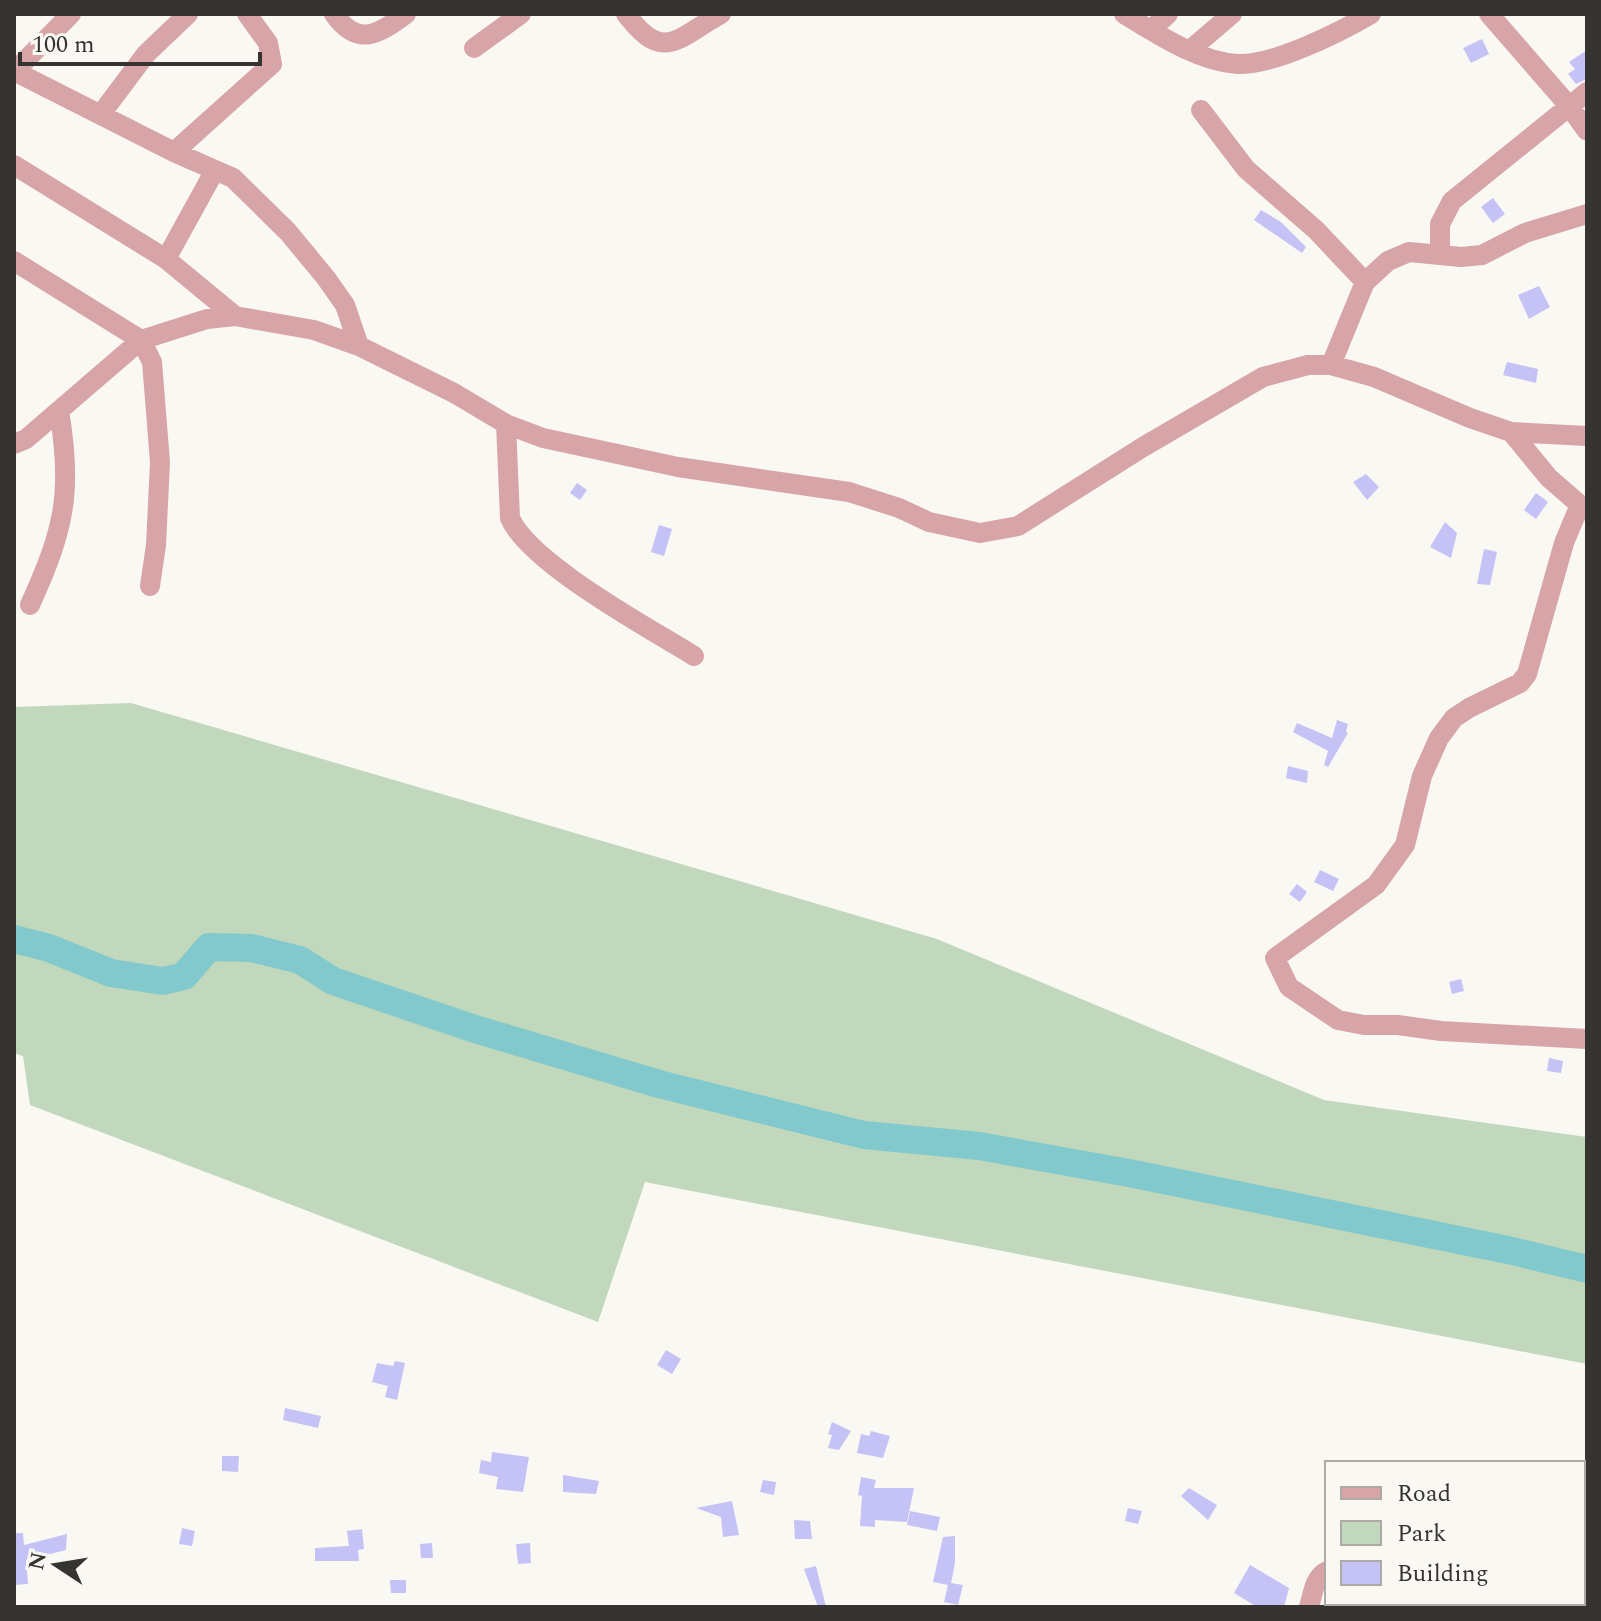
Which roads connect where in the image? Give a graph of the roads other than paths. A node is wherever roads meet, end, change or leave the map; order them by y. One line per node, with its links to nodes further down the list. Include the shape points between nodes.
1 (71, 14): 17 (street)
2 (188, 14): 21 (street, via 146,54)
3 (247, 14): 23 (street, via 268,43 272,64)
4 (334, 14): 5 (street, via 353,33 363,35 385,29)
5 (406, 14)
6 (521, 14): 15 (street)
7 (626, 14): 8 (street, via 658,43 687,35)
8 (721, 14)
9 (1124, 14): 14 (street)
10 (1168, 14): 14 (street)
11 (1232, 14): 16 (street)
12 (1371, 14): 16 (street, via 1258,62 1236,64)
13 (1489, 14): 19 (street)
14 (1151, 30): 16 (street)
15 (474, 48)
16 (1190, 50)
17 (14, 71): 21 (street)
18 (1587, 92): 19 (street)
19 (1569, 106): 22 (street); 27 (street, via 1452,201 1440,224)
20 (1201, 110): 30 (street, via 1246,169)
21 (101, 114): 23 (street)
22 (1587, 131)
23 (174, 152): 25 (street)
24 (14, 165): 28 (street)
25 (215, 170): 28 (street); 33 (street, via 233,178 288,232 345,305)
26 (1587, 214): 27 (street, via 1525,233 1482,255)
27 (1440, 255): 30 (street, via 1398,255)
28 (166, 259): 31 (street)
29 (14, 261): 32 (street)
30 (1365, 282): 34 (street)
31 (235, 316): 32 (street, via 207,319); 33 (street, via 314,330)
32 (141, 340): 35 (street); 41 (street, via 152,362 160,462)
33 (359, 346): 36 (street)
34 (1331, 365): 36 (street, via 1263,377 1018,526 980,533 929,522 849,492 590,450); 37 (street)
35 (59, 411): 39 (street); 42 (street, via 66,451 60,531)
36 (506, 424): 43 (street, via 516,532 601,598)
37 (1511, 432): 38 (street); 40 (street)
38 (1587, 436)
39 (14, 444)
40 (1583, 509): 44 (street, via 1560,555 1527,674 1520,683 1454,718 1439,738 1422,776 1405,845 1376,885 1275,958 1289,987 1338,1020)
41 (150, 586)
42 (30, 605)
43 (694, 656)
44 (1587, 1039)
45 (1325, 1572): 46 (street)
46 (1309, 1607)

